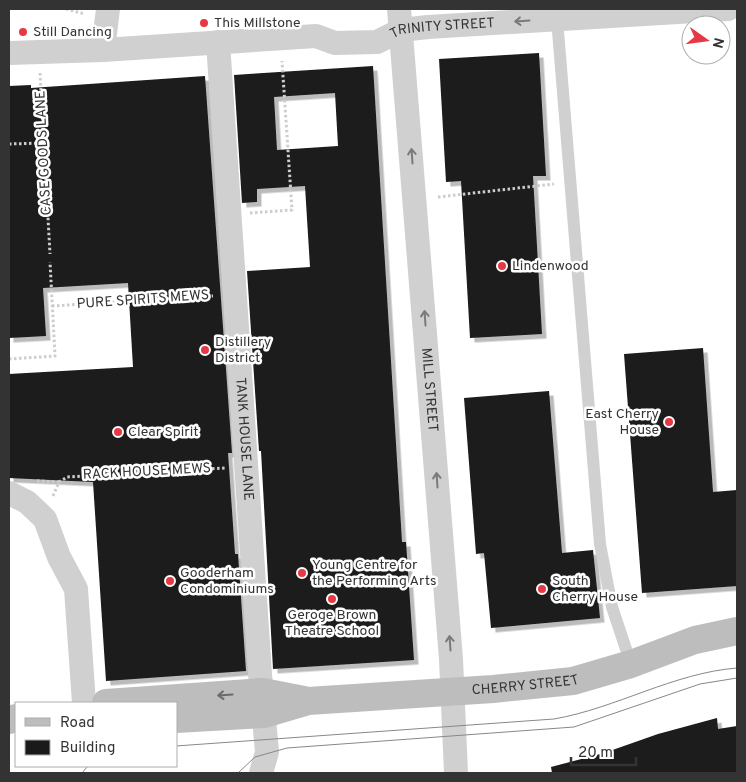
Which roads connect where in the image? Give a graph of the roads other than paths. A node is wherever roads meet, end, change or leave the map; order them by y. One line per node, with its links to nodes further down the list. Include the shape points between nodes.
1 (108, 9): 6 (street)
2 (728, 9): 4 (street, TRINITY STREET)
3 (400, 19): 4 (street, TRINITY STREET, one-way to 3); 5 (street, TRINITY STREET, via 377,42 334,43 316,36); 11 (street, MILL STREET, one-way to 3)
4 (557, 19): 10 (lane, via 600,544 612,607)
5 (218, 42): 6 (street, TRINITY STREET); 14 (street, TANK HOUSE LANE)
6 (103, 50): 7 (street, TRINITY STREET)
7 (9, 53)
8 (9, 493): 12 (street, via 27,502 45,518 59,557 76,589)
9 (737, 631): 10 (street, CHERRY STREET, via 695,640)
10 (631, 664): 11 (street, CHERRY STREET, via 572,681)
11 (452, 692): 14 (street, CHERRY STREET); 17 (street, MILL STREET)
12 (84, 702)
13 (178, 703): 14 (street, CHERRY STREET, one-way to 13)
14 (263, 703): 15 (street, CHERRY STREET); 16 (street, TANK HOUSE LANE, via 267,752)
15 (178, 719)
16 (260, 773)
17 (456, 773)

